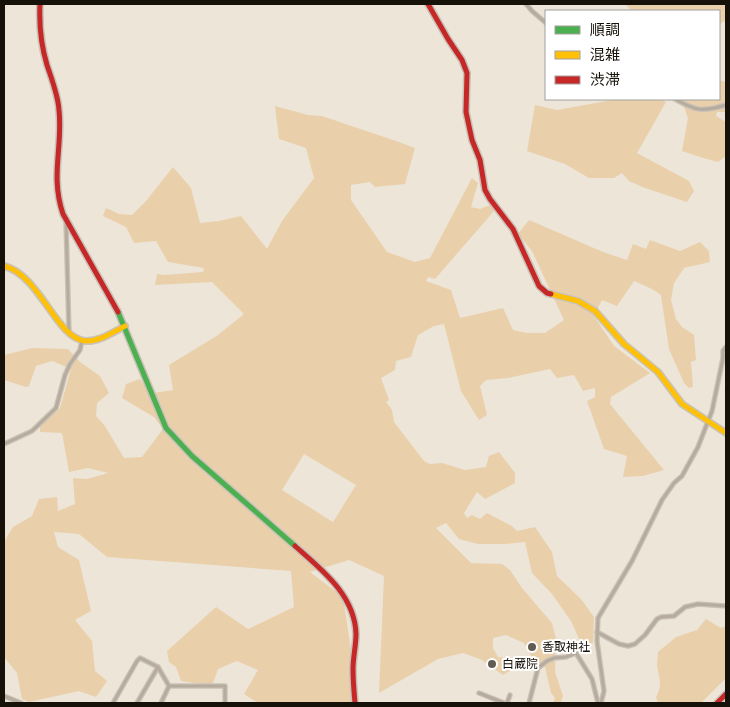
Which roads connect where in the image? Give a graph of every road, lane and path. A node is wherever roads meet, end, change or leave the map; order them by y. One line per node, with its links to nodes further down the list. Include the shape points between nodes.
1 (40, 4): 7 (street, via 40,35 58,99 56,191)
2 (428, 4): 13 (street, via 467,73 466,112 485,190 513,228 539,287 550,294 578,301 595,312 624,344 658,372 682,404)
3 (526, 4): 4 (street)
4 (545, 22)
5 (676, 100): 6 (street, via 700,110)
6 (726, 105)
7 (66, 220): 9 (street); 10 (street)
8 (4, 266): 10 (street, via 20,274)
9 (125, 326): 11 (street, via 92,341); 29 (street, via 166,428 192,456 324,572 349,605 356,633)
10 (69, 333): 11 (street)
11 (82, 340): 15 (street, via 65,376 56,408 32,431)
12 (726, 348): 13 (street, via 722,351)
13 (708, 420): 14 (street); 17 (street, via 682,476 662,500 632,562 601,612)
14 (726, 433)
15 (4, 444)
16 (726, 606): 17 (street, via 698,604 685,607 674,616 657,619 645,635 628,646)
17 (597, 632): 32 (street, via 604,691)
18 (158, 667): 19 (street); 25 (street, via 140,658); 26 (street)
19 (169, 686): 27 (street); 28 (street, via 225,686)
20 (479, 693): 30 (street)
21 (726, 694): 33 (street)
22 (510, 695): 30 (street)
23 (4, 696): 24 (street)
24 (21, 703)
25 (113, 703)
26 (137, 703)
27 (161, 703)
28 (225, 703)
29 (355, 703)
30 (505, 703)
31 (529, 703): 32 (street, via 538,668 554,658 576,653 587,668)
32 (600, 703)
33 (717, 703)

